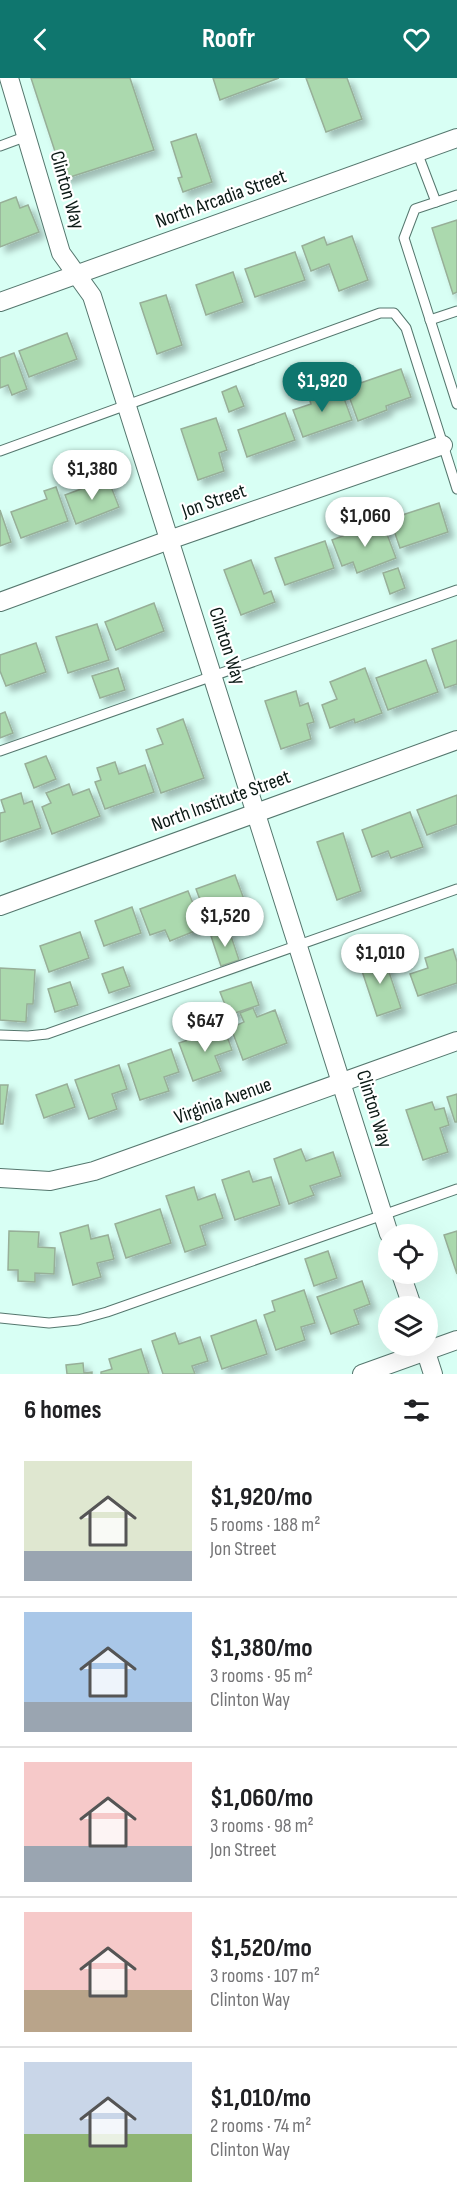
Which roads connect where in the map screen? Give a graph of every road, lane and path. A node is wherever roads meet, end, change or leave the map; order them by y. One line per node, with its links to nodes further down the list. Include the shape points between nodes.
1 (9, 78): 2 (street, Clinton Way)
2 (27, 136): 4 (lane); 8 (street, Clinton Way, via 62,253)
3 (457, 138): 5 (street, North Arcadia Street)
4 (0, 146)
5 (417, 152): 7 (lane); 8 (street, North Arcadia Street)
6 (457, 195): 7 (lane)
7 (436, 202): 11 (lane, via 416,209 404,238)
8 (77, 275): 9 (street, North Arcadia Street); 12 (street, Clinton Way, via 91,292)
9 (0, 302)
10 (457, 311): 11 (lane)
11 (430, 320): 13 (lane)
12 (126, 404): 14 (lane, via 380,313 394,313 406,328); 15 (lane); 17 (street, Clinton Way)
13 (457, 404)
14 (443, 445): 16 (lane); 17 (street, Jon Street)
15 (0, 451)
16 (457, 489)
17 (169, 540): 19 (street, Jon Street); 20 (street, Clinton Way)
18 (457, 590): 20 (lane)
19 (0, 602)
20 (212, 675): 22 (lane); 23 (street, Clinton Way)
21 (457, 740): 23 (street, North Institute Street)
22 (0, 752)
23 (256, 812): 25 (street, North Institute Street); 26 (street, Clinton Way)
24 (457, 889): 26 (lane)
25 (0, 906)
26 (299, 945): 27 (lane, via 47,1034); 29 (street, Clinton Way)
27 (0, 1035)
28 (457, 1041): 29 (street, Virginia Avenue)
29 (342, 1082): 30 (street, Virginia Avenue, via 94,1171 50,1181); 32 (street, Clinton Way)
30 (0, 1178)
31 (457, 1189): 32 (lane)
32 (384, 1216): 33 (street, Clinton Way); 34 (lane, via 78,1320 49,1323)
33 (386, 1224)
34 (0, 1318)
35 (457, 1340): 36 (street)
36 (438, 1345)
37 (405, 1356): 39 (street)
38 (427, 1356): 40 (street)
39 (362, 1374)
40 (433, 1374)

